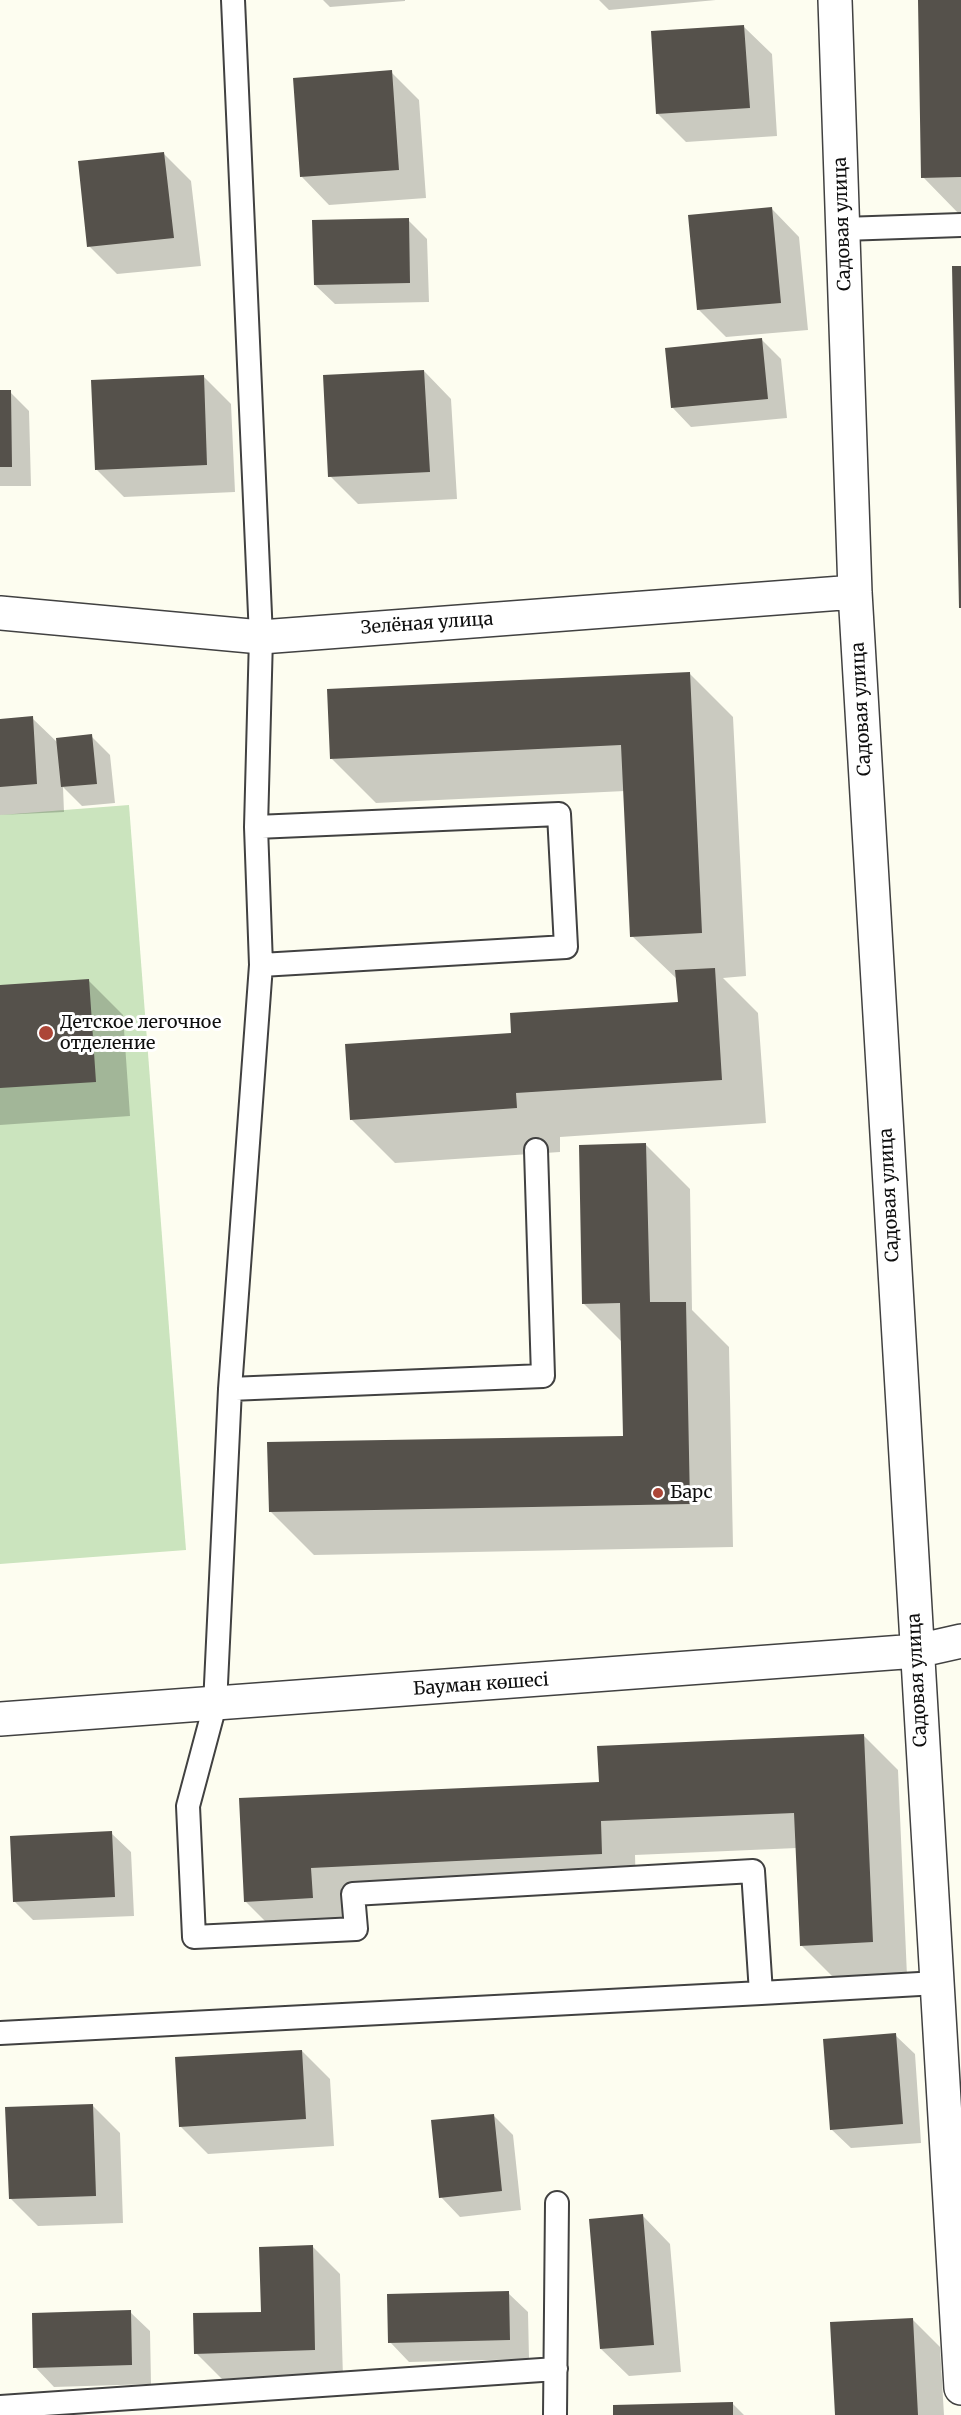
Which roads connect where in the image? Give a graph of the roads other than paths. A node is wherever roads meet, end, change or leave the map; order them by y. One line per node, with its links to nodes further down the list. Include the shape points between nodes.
1 (233, 0): 7 (lane)
2 (835, 0): 4 (street, Садовая улица)
3 (961, 225): 4 (lane)
4 (843, 229): 5 (street, Садовая улица)
5 (855, 592): 7 (street, Зелёная улица); 13 (street, Садовая улица)
6 (0, 613): 7 (street, Зелёная улица)
7 (261, 637): 8 (lane)
8 (256, 827): 9 (lane); 9 (lane, via 559,814 566,947)
9 (261, 965): 11 (lane)
10 (536, 1150): 11 (lane, via 543,1376)
11 (230, 1389): 14 (lane)
12 (961, 1641): 13 (street, Бауман көшесі)
13 (917, 1651): 14 (street, Бауман көшесі); 16 (street, Садовая улица)
14 (215, 1705): 15 (street, Бауман көшесі); 17 (lane, via 188,1806 194,1937 356,1929 353,1894 753,1871)
15 (0, 1719)
16 (937, 1983): 17 (lane); 21 (street, Садовая улица)
17 (760, 1993): 18 (lane)
18 (0, 2033)
19 (557, 2203): 20 (lane)
20 (556, 2369): 22 (lane); 23 (lane)
21 (961, 2388)
22 (0, 2407)
23 (555, 2415)

